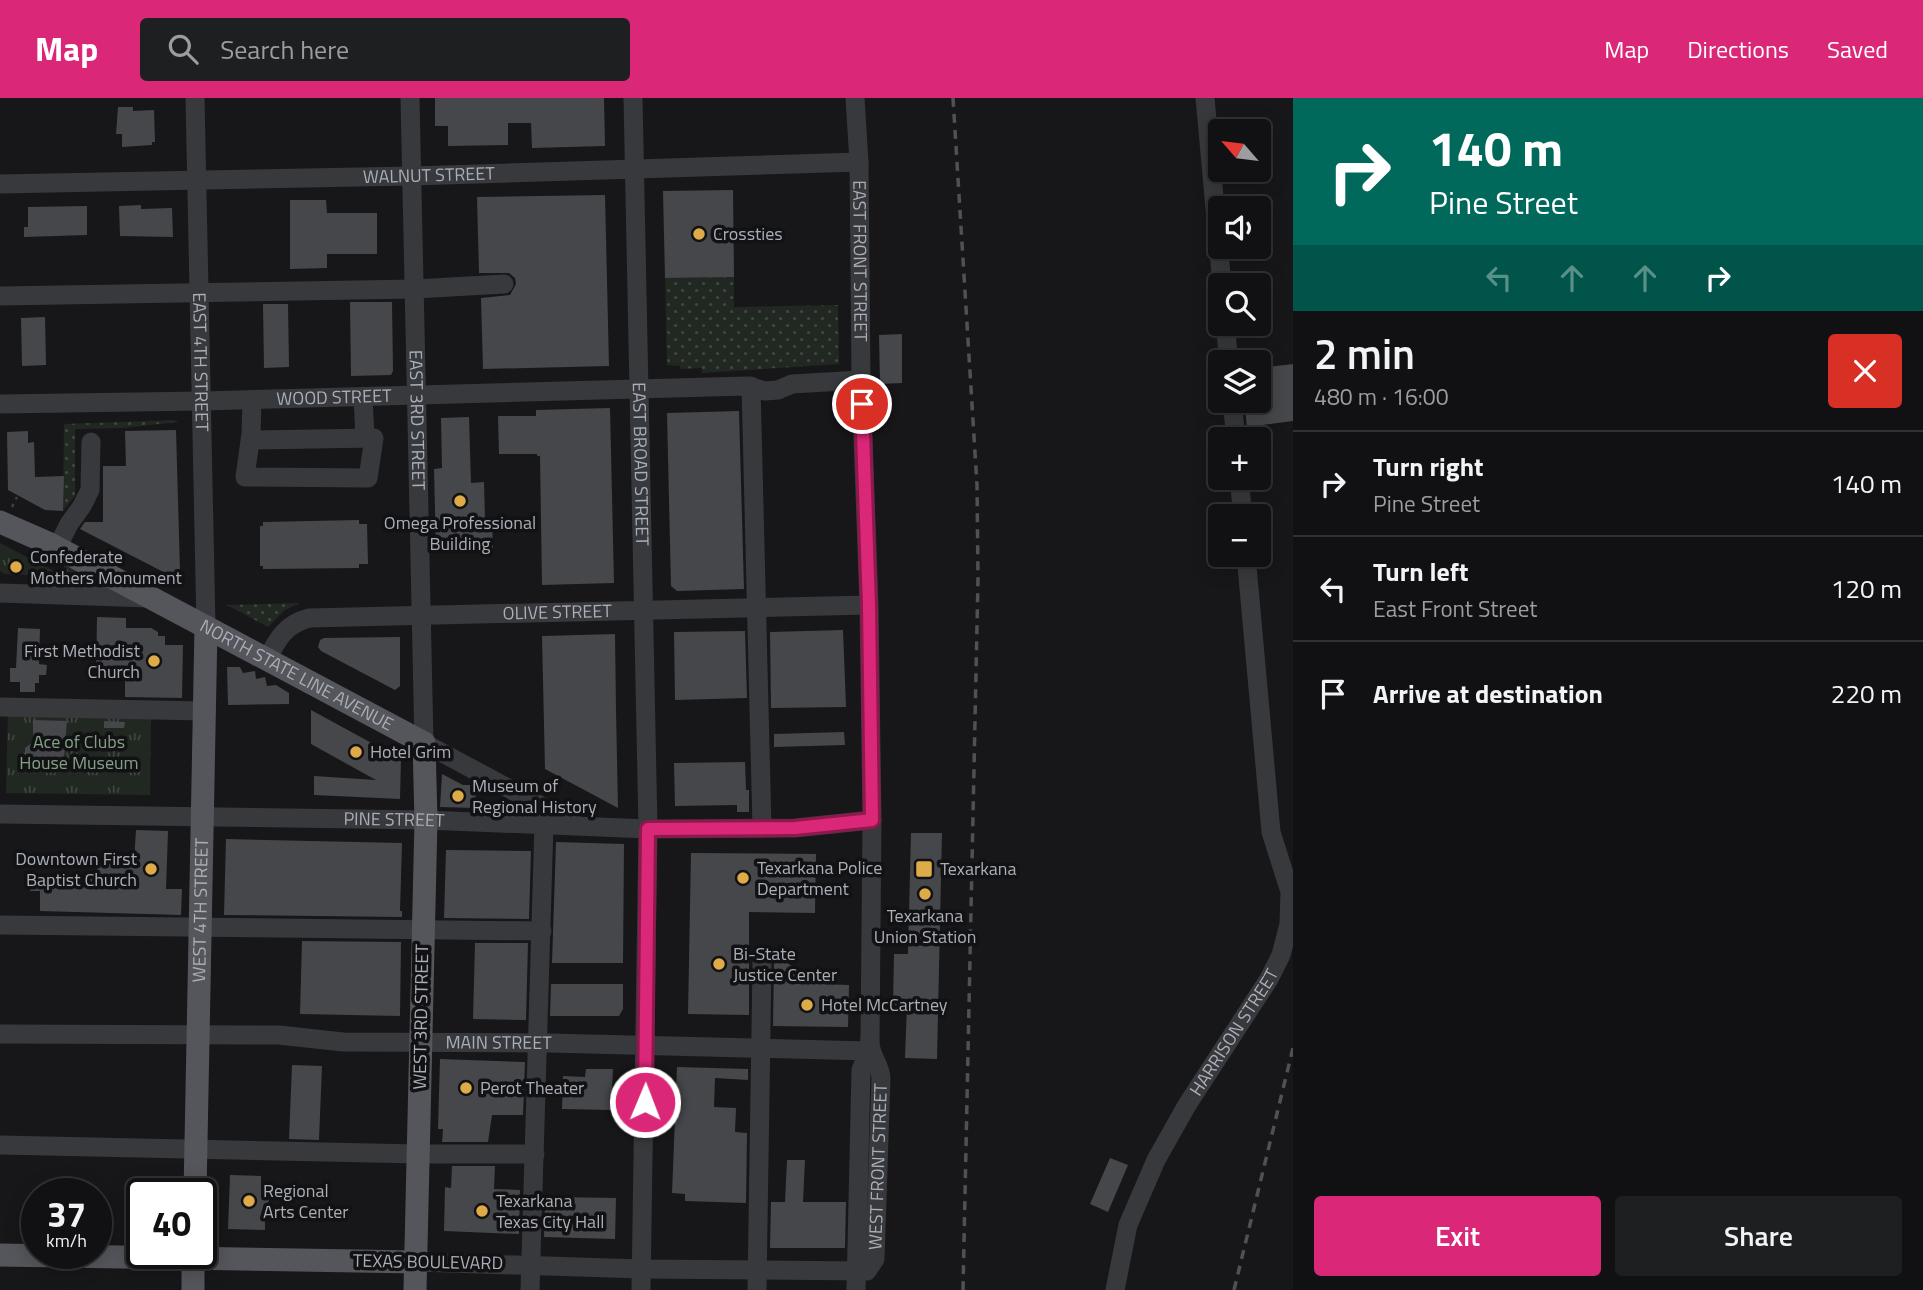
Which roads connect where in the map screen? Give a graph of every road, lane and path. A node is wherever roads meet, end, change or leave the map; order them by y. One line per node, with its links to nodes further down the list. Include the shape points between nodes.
1 (195, 98): 9 (street, EAST 4TH STREET)
2 (410, 98): 8 (street, EAST 3RD STREET)
3 (633, 98): 7 (street, EAST BROAD STREET)
4 (855, 98): 6 (street, EAST FRONT STREET)
5 (1205, 98): 11 (street)
6 (859, 162): 7 (street, WALNUT STREET); 16 (street, EAST FRONT STREET)
7 (634, 170): 8 (street, WALNUT STREET); 18 (street, EAST BROAD STREET)
8 (412, 176): 9 (street, WALNUT STREET); 13 (street, EAST 3RD STREET)
9 (197, 180): 10 (street, WALNUT STREET); 14 (street, EAST 4TH STREET)
10 (0, 184)
11 (1221, 273)
12 (503, 284): 13 (street)
13 (415, 289): 14 (street); 19 (street, EAST 3RD STREET)
14 (200, 292): 15 (street); 22 (street, EAST 4TH STREET)
15 (0, 296)
16 (861, 380): 17 (street, WOOD STREET, via 792,384 765,391); 32 (street, EAST FRONT STREET)
17 (751, 386): 18 (street, WOOD STREET); 33 (street)
18 (639, 390): 19 (street, WOOD STREET); 34 (street, EAST BROAD STREET)
19 (418, 395): 20 (street, WOOD STREET); 35 (street, EAST 3RD STREET)
20 (363, 397): 21 (street, WOOD STREET); 24 (street)
21 (252, 400): 22 (street, WOOD STREET); 25 (street)
22 (202, 401): 23 (street, WOOD STREET); 36 (street, EAST 4TH STREET)
23 (0, 404)
24 (365, 438): 25 (street); 25 (street, via 374,438 368,478 245,477)
25 (250, 440)
26 (91, 442): 28 (street, via 90,490)
27 (7, 508): 28 (main road, NORTH STATE LINE AVENUE, via 17,523)
28 (53, 545): 31 (main road, NORTH STATE LINE AVENUE)
29 (1247, 567): 79 (street, HARRISON STREET, via 1271,832 1290,892 1289,924 1269,979 1156,1160 1128,1225)
30 (0, 593): 31 (street)
31 (151, 598): 36 (main road, NORTH STATE LINE AVENUE)
32 (869, 605): 33 (street, OLIVE STREET); 44 (street, EAST FRONT STREET)
33 (756, 608): 34 (street, OLIVE STREET); 47 (street)
34 (643, 611): 35 (street, OLIVE STREET); 48 (street, EAST BROAD STREET)
35 (421, 614): 37 (street, OLIVE STREET, via 296,621 285,629); 40 (street, EAST 3RD STREET)
36 (206, 627): 37 (main road, NORTH STATE LINE AVENUE); 39 (main road, WEST 4TH STREET)
37 (267, 660): 40 (main road, NORTH STATE LINE AVENUE)
38 (0, 707): 39 (street)
39 (206, 710): 42 (main road, WEST 4TH STREET)
40 (424, 743): 43 (main road, WEST 3RD STREET); 46 (street, NORTH STATE LINE AVENUE)
41 (0, 814): 42 (street, PINE STREET)
42 (204, 816): 43 (street, PINE STREET); 50 (main road, WEST 4TH STREET)
43 (426, 820): 45 (street, PINE STREET); 51 (main road, WEST 3RD STREET)
44 (872, 820): 47 (street, PINE STREET); 60 (street, WEST FRONT STREET)
45 (544, 824): 46 (street, PINE STREET); 52 (street)
46 (583, 828): 48 (street, PINE STREET)
47 (762, 828): 48 (street, PINE STREET)
48 (648, 829): 58 (street, EAST BROAD STREET)
49 (0, 925): 50 (street)
50 (202, 926): 51 (street); 55 (main road, WEST 4TH STREET)
51 (423, 930): 52 (street); 56 (main road, WEST 3RD STREET)
52 (542, 931): 57 (street)
53 (762, 963): 59 (street)
54 (0, 1034): 55 (street, MAIN STREET)
55 (200, 1035): 56 (street, MAIN STREET); 62 (main road, WEST 4TH STREET)
56 (420, 1043): 57 (street, MAIN STREET); 63 (main road, WEST 3RD STREET)
57 (539, 1043): 58 (street, MAIN STREET); 64 (street)
58 (646, 1045): 59 (street, MAIN STREET); 72 (street, EAST BROAD STREET)
59 (760, 1048): 60 (street, MAIN STREET); 73 (street)
60 (869, 1051): 74 (street, WEST FRONT STREET, via 881,1078 876,1250 871,1268)
61 (0, 1145): 62 (street)
62 (196, 1149): 63 (street); 65 (main road, WEST 4TH STREET)
63 (418, 1154): 64 (street); 69 (main road, WEST 3RD STREET)
64 (535, 1154): 70 (street)
65 (195, 1178)
66 (0, 1255): 67 (main road, TEXAS BOULEVARD)
67 (126, 1255)
68 (217, 1256): 69 (main road, TEXAS BOULEVARD)
69 (416, 1262): 70 (street, TEXAS BOULEVARD); 76 (main road, WEST 3RD STREET)
70 (530, 1264): 72 (street, TEXAS BOULEVARD); 77 (street)
71 (193, 1269): 75 (main road)
72 (641, 1269): 73 (street, TEXAS BOULEVARD); 78 (street, EAST BROAD STREET)
73 (757, 1280): 74 (street, TEXAS BOULEVARD)
74 (857, 1281)
75 (193, 1290)
76 (415, 1290)
77 (530, 1290)
78 (641, 1290)
79 (1115, 1290)

